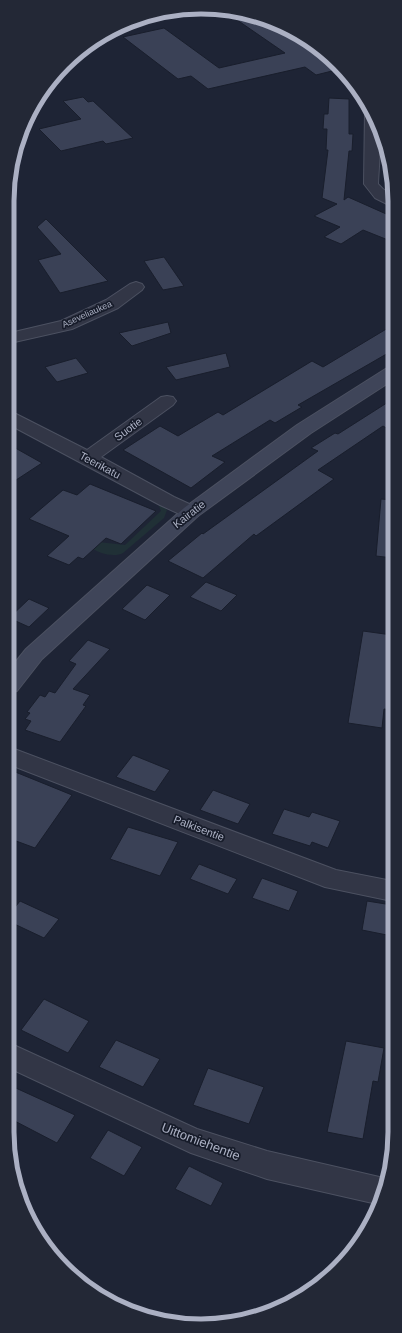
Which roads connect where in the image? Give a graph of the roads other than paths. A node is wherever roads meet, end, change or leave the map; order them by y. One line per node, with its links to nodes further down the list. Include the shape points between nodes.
1 (372, 124): 2 (street, via 371,184)
2 (388, 200)
3 (136, 287): 4 (street, Aseveliaukea, via 112,304 66,325)
4 (14, 337)
5 (388, 375): 9 (main road, Kairatie, via 304,430)
6 (167, 401): 8 (street, Suotie)
7 (14, 420): 8 (street, Teerikatu)
8 (88, 458): 9 (street, Teerikatu)
9 (191, 512): 10 (main road, Kairatie, via 34,654)
10 (14, 678)
11 (14, 757): 12 (street, Palkisentie, via 334,880)
12 (388, 890)
13 (14, 1057): 14 (street, Uittomiehentie, via 191,1140 267,1165)
14 (379, 1190)

